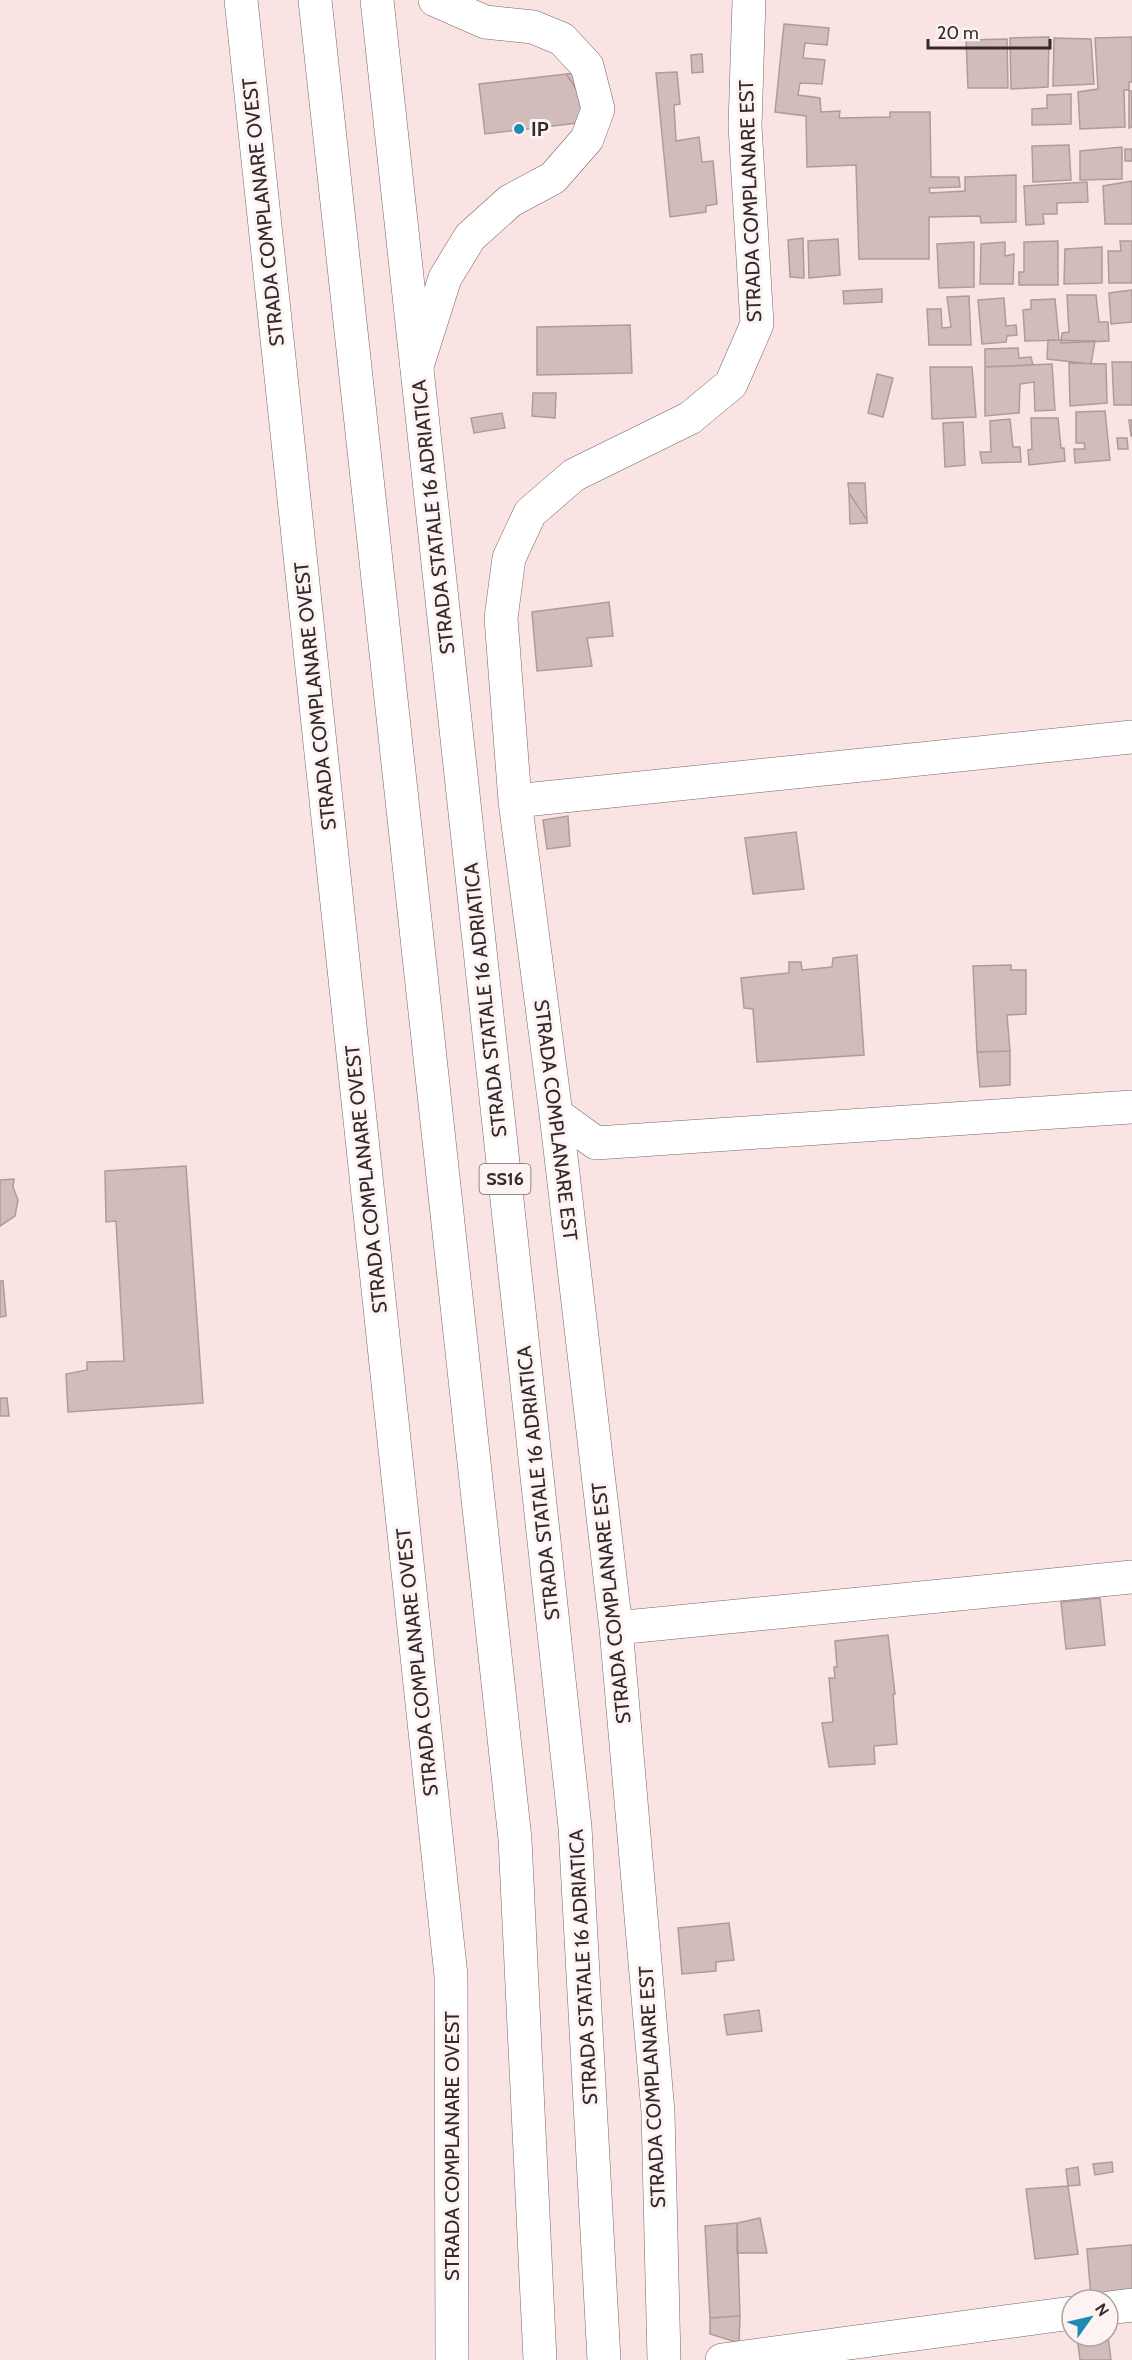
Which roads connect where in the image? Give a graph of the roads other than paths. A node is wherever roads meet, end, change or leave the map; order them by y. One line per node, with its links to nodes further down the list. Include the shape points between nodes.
1 (241, 0): 14 (main road, STRADA COMPLANARE OVEST, via 451,1976)
2 (315, 0): 15 (main road, via 515,1839)
3 (377, 0): 6 (main road, STRADA STATALE 16 ADRIATICA / SS16)
4 (435, 0): 6 (main road, via 485,22 533,27 562,39 588,66 598,109 587,139 553,178 510,201 470,237 445,278)
5 (749, 0): 8 (main road, STRADA COMPLANARE EST, via 745,126 758,324 730,384 690,418 574,475 530,513 509,558 501,618)
6 (417, 366): 16 (main road, STRADA STATALE 16 ADRIATICA / SS16, via 575,1827)
7 (1132, 737): 8 (main road)
8 (515, 801): 10 (main road, STRADA COMPLANARE EST)
9 (1132, 1107): 10 (main road, via 596,1143)
10 (556, 1114): 12 (main road, STRADA COMPLANARE EST)
11 (1132, 1577): 12 (main road)
12 (616, 1628): 17 (main road, STRADA COMPLANARE EST, via 658,2112)
13 (1060, 2315): 18 (main road)
14 (452, 2360)
15 (540, 2360)
16 (604, 2360)
17 (664, 2360)
18 (722, 2360)

